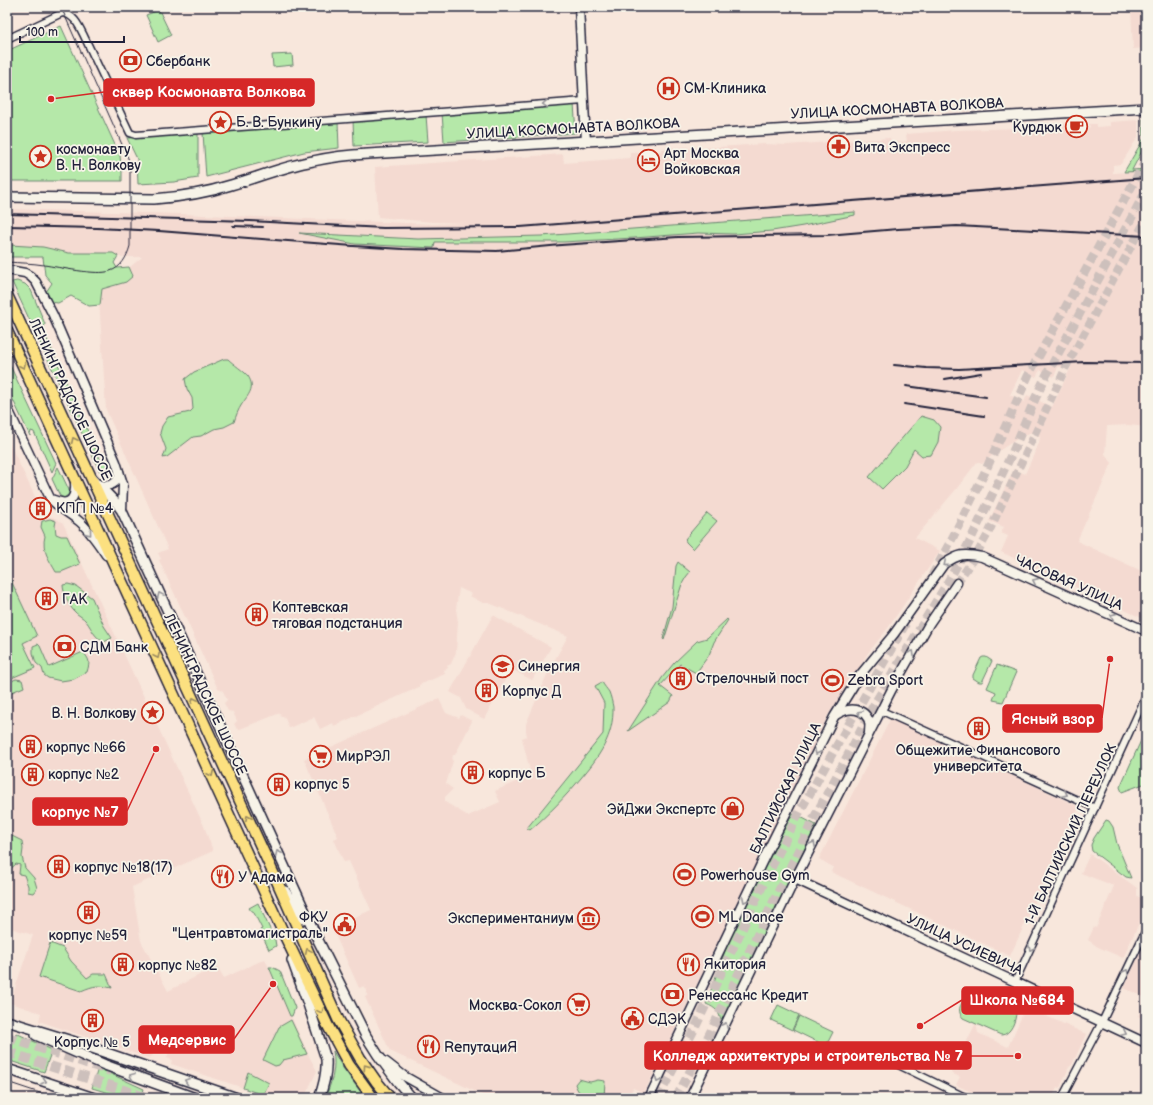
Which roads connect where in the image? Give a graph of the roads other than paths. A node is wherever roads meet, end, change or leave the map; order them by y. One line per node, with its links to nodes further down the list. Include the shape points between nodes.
1 (579, 7): 4 (street)
2 (61, 10): 3 (street); 4 (street, one-way to 2, via 136,135 130,133 75,20)
3 (7, 39)
4 (584, 101): 6 (street)
5 (1146, 108): 6 (main road, УЛИЦА КОСМОНАВТА ВОЛКОВА)
6 (586, 142): 7 (main road, УЛИЦА КОСМОНАВТА ВОЛКОВА, via 344,156 293,166 210,191 170,198)
7 (7, 197)
8 (8, 270): 12 (street, via 26,273 36,282 53,315)
9 (7, 295): 14 (main road, ЛЕНИНГРАДСКОЕ ШОССЕ, one-way to 9)
10 (7, 331): 13 (main road, ЛЕНИНГРАДСКОЕ ШОССЕ, one-way to 13)
11 (7, 407): 16 (street)
12 (118, 467): 15 (street, via 119,476 116,482 108,486); 17 (street, via 123,484)
13 (74, 476): 16 (street, via 75,493 72,499 63,503); 19 (main road, ЛЕНИНГРАДСКОЕ ШОССЕ)
14 (91, 477): 15 (main road); 27 (main road, ЛЕНИНГРАДСКОЕ ШОССЕ, one-way to 14)
15 (99, 484): 17 (main road)
16 (50, 498): 19 (street, one-way to 19, via 84,526)
17 (122, 511): 31 (main road, one-way to 17)
18 (982, 557): 21 (street, ЧАСОВАЯ УЛИЦА, one-way to 18); 24 (street, БАЛТИЙСКАЯ УЛИЦА, one-way to 24, via 956,556 944,564 894,634 860,675)
19 (119, 573): 29 (main road, ЛЕНИНГРАДСКОЕ ШОССЕ, one-way to 29)
20 (957, 583): 23 (street, one-way to 20, via 929,624)
21 (1146, 631)
22 (1146, 696): 26 (street, 1-Й БАЛТИЙСКИЙ ПЕРЕУЛОК)
23 (882, 711): 25 (street); 26 (street, one-way to 26)
24 (834, 717): 25 (street, one-way to 24, via 870,722 863,712 849,709); 47 (street, БАЛТИЙСКАЯ УЛИЦА, one-way to 47)
25 (868, 737): 28 (street, one-way to 25)
26 (1095, 808): 32 (street, 1-Й БАЛТИЙСКИЙ ПЕРЕУЛОК, one-way to 32)
27 (276, 879): 31 (main road); 44 (main road, ЛЕНИНГРАДСКОЕ ШОССЕ, one-way to 27, via 364,1064 344,1030)
28 (795, 879): 32 (street, УЛИЦА УСИЕВИЧА); 48 (street, one-way to 28)
29 (274, 913): 39 (main road, via 324,1052 327,1068); 43 (main road, ЛЕНИНГРАДСКОЕ ШОССЕ, one-way to 43, via 333,1036 349,1065)
30 (1146, 930): 34 (street, one-way to 30)
31 (318, 940): 36 (main road)
32 (1015, 982): 34 (street, УЛИЦА УСИЕВИЧА)
33 (7, 1022): 41 (main road, one-way to 33, via 105,1065); 42 (main road, one-way to 33, via 72,1041)
34 (1102, 1022): 35 (street, УЛИЦА УСИЕВИЧА, one-way to 35); 50 (street)
35 (1146, 1043)
36 (378, 1055): 45 (main road); 46 (street, via 404,1076)
37 (884, 1058): 49 (street)
38 (7, 1069): 40 (main road, one-way to 40)
39 (319, 1097)
40 (94, 1098)
41 (195, 1098)
42 (237, 1098)
43 (373, 1098)
44 (390, 1098)
45 (412, 1098)
46 (443, 1098)
47 (649, 1098)
48 (690, 1098)
49 (967, 1098)
50 (1062, 1098)

